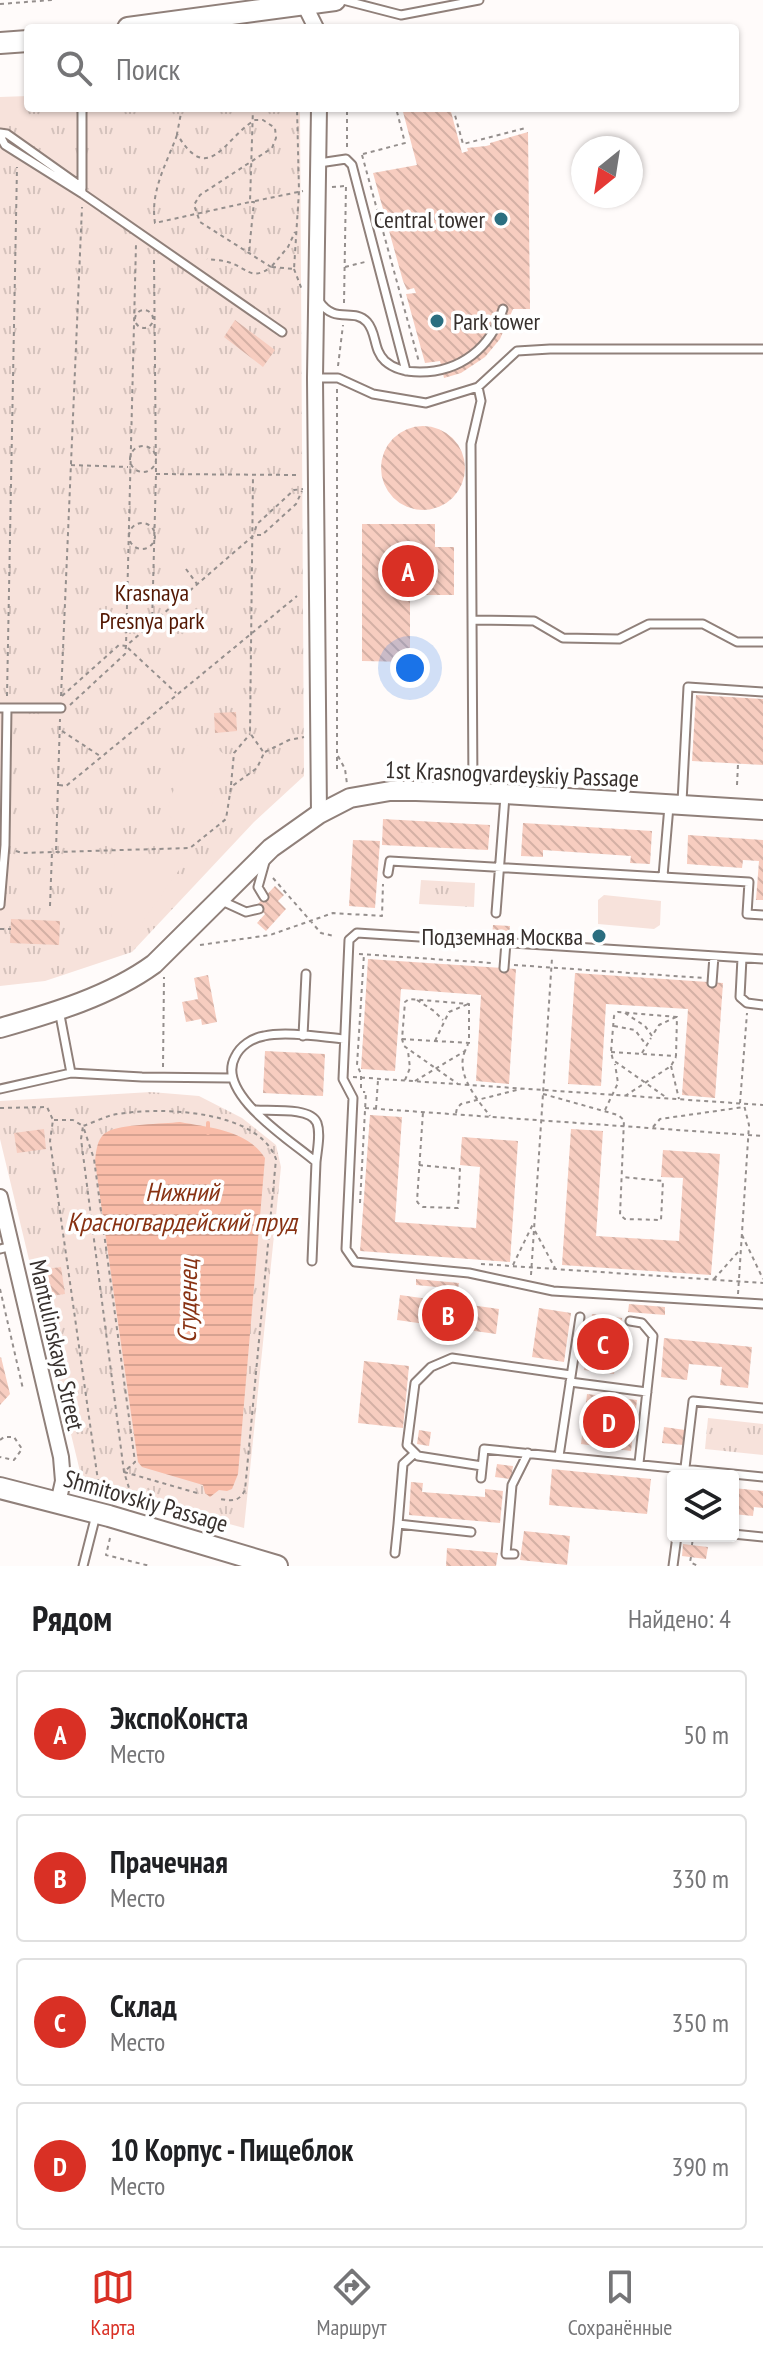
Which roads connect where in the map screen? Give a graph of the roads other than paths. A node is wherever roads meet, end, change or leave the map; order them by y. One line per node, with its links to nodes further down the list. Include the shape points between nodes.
1 (335, 0): 4 (main road)
2 (343, 0): 3 (lane, via 401,15)
3 (479, 0)
4 (305, 6): 5 (main road); 6 (street)
5 (160, 24)
6 (314, 24)
7 (24, 41): 8 (main road)
8 (0, 43)
9 (82, 112): 13 (lane)
10 (319, 112): 12 (street)
11 (0, 134): 13 (lane, via 5,145); 13 (lane, via 79,185)
12 (318, 163): 14 (street); 18 (lane, via 346,159 352,165)
13 (83, 194): 16 (lane)
14 (316, 293): 18 (lane, via 327,311 368,323 379,355); 19 (street)
15 (503, 309): 18 (lane, via 490,337 472,356 447,368)
16 (282, 332)
17 (763, 349): 20 (lane, via 517,351)
18 (406, 371)
19 (315, 378): 20 (lane, via 337,378 373,394 426,403); 30 (street, via 309,487)
20 (478, 387): 21 (lane, via 481,401 471,444)
21 (472, 620): 22 (lane, via 534,621 563,638 619,639 649,624 703,624 737,642); 26 (lane)
22 (763, 642)
23 (763, 692): 28 (lane, via 688,687)
24 (4, 708): 25 (lane); 37 (lane)
25 (61, 708)
26 (473, 793): 27 (street, 1st Krasnogvardeyskiy Passage); 30 (street, 1st Krasnogvardeyskiy Passage, via 373,793)
27 (505, 794): 28 (street, 1st Krasnogvardeyskiy Passage); 32 (lane)
28 (676, 804): 29 (street, 1st Krasnogvardeyskiy Passage); 34 (lane)
29 (763, 810)
30 (319, 814): 31 (street, 1st Krasnogvardeyskiy Passage)
31 (271, 848): 35 (lane, via 258,887); 36 (street, 1st Krasnogvardeyskiy Passage)
32 (500, 867): 33 (lane, via 390,861); 34 (lane); 39 (lane)
33 (388, 873)
34 (663, 876): 40 (lane, via 749,882 747,914)
35 (264, 897)
36 (220, 900): 38 (lane, via 246,912); 49 (street, 1st Krasnogvardeyskiy Passage, via 136,977)
37 (0, 905)
38 (259, 909)
39 (496, 913)
40 (763, 915)
41 (506, 942): 42 (lane); 45 (lane); 52 (lane, via 353,934)
42 (714, 956): 43 (lane); 47 (lane)
43 (742, 958): 44 (lane); 48 (lane, via 740,997)
44 (763, 959)
45 (504, 966)
46 (306, 974): 51 (lane)
47 (712, 980)
48 (763, 1005)
49 (59, 1009): 50 (street, 1st Krasnogvardeyskiy Passage); 53 (lane)
50 (0, 1028)
51 (303, 1036): 52 (lane); 54 (lane, via 253,1039 236,1054)
52 (344, 1039): 62 (lane, via 343,1079 353,1098 346,1249 355,1262 469,1273 547,1291)
53 (71, 1073): 54 (lane); 55 (lane)
54 (231, 1078): 56 (lane)
55 (0, 1089)
56 (254, 1110): 57 (lane); 57 (lane, via 313,1116 318,1125)
57 (316, 1162): 61 (lane)
58 (0, 1197): 59 (street, Mantulinskaya Street)
59 (2, 1215): 60 (street, Mantulinskaya Street)
60 (6, 1248): 79 (street, Mantulinskaya Street, via 61,1457)
61 (312, 1261)
62 (763, 1304)
63 (580, 1317): 65 (lane)
64 (630, 1321): 66 (lane, via 642,1323 653,1336)
65 (571, 1378): 66 (lane); 68 (lane, via 452,1358 431,1367 415,1383 407,1445); 70 (lane)
66 (647, 1392): 71 (lane)
67 (763, 1408): 74 (lane, via 693,1401)
68 (415, 1453): 72 (lane); 81 (lane, via 403,1464)
69 (528, 1453): 70 (lane); 72 (lane, via 484,1449); 87 (lane, via 512,1485 506,1554)
70 (559, 1456): 71 (lane)
71 (639, 1463): 73 (lane)
72 (482, 1466): 77 (lane)
73 (675, 1470)
74 (685, 1470)
75 (739, 1475): 76 (lane)
76 (763, 1477)
77 (481, 1478)
78 (0, 1488): 79 (main road, Shmitovskiy Passage)
79 (58, 1503): 80 (main road, Shmitovskiy Passage)
80 (98, 1504): 88 (lane); 89 (main road, Shmitovskiy Passage)
81 (398, 1524): 82 (lane); 86 (lane)
82 (471, 1532)
83 (739, 1535): 84 (lane)
84 (763, 1537)
85 (676, 1542): 90 (lane)
86 (395, 1553)
87 (514, 1554)
88 (83, 1566)
89 (277, 1566)
90 (673, 1566)

